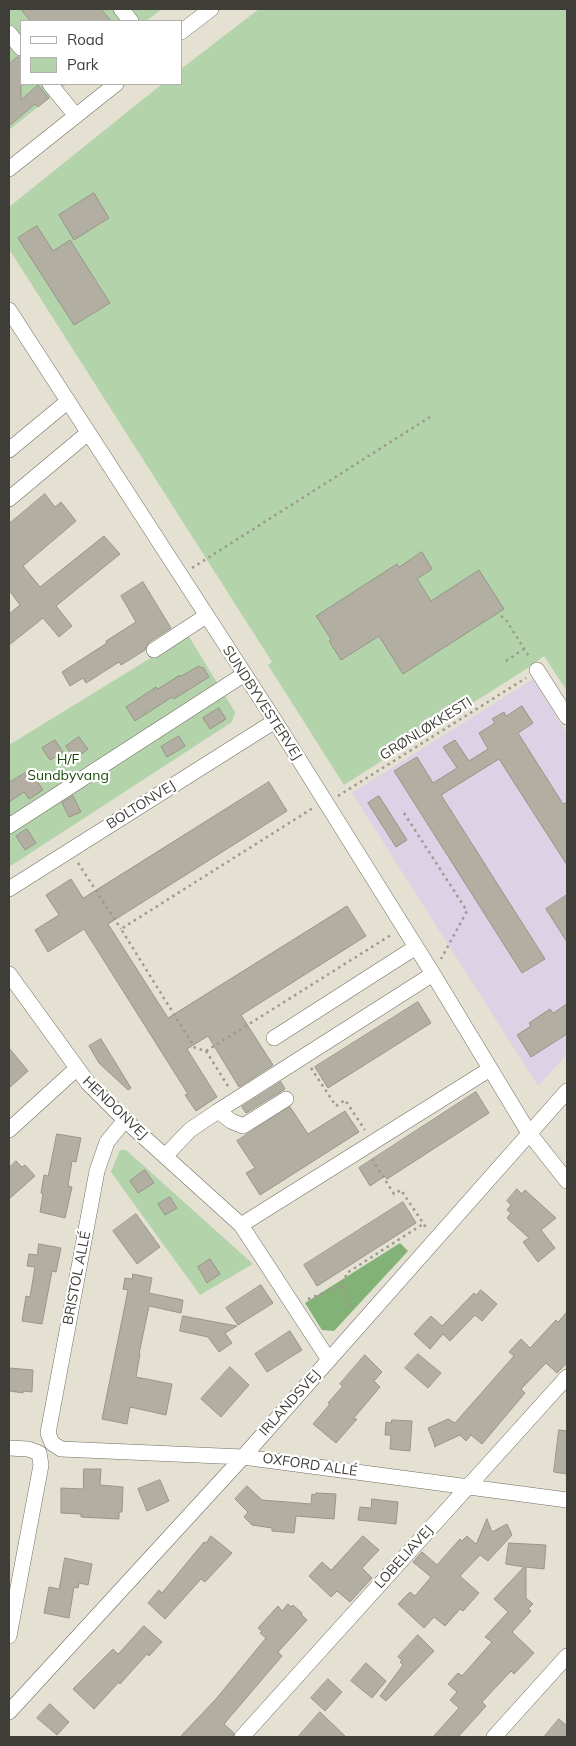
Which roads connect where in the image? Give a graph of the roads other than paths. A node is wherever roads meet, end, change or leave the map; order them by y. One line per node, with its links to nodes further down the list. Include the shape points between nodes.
1 (121, 9): 3 (street)
2 (210, 9): 4 (street)
3 (130, 20)
4 (182, 31)
5 (9, 33): 6 (street)
6 (20, 47)
7 (51, 85): 9 (street)
8 (115, 85): 9 (street)
9 (76, 116): 10 (street)
10 (9, 169)
11 (9, 310): 12 (street, SUNDBYVESTERVEJ)
12 (67, 402): 13 (street, SUNDBYVESTERVEJ); 14 (street)
13 (88, 433): 15 (street); 16 (street, SUNDBYVESTERVEJ)
14 (9, 450)
15 (9, 499)
16 (206, 616): 17 (street); 19 (street, SUNDBYVESTERVEJ)
17 (154, 650)
18 (537, 670): 20 (street)
19 (243, 675): 21 (street, SUNDBYVESTERVEJ); 22 (street)
20 (567, 717)
21 (275, 721): 23 (street, BOLTONVEJ); 24 (street, SUNDBYVESTERVEJ)
22 (9, 826)
23 (9, 889)
24 (416, 947): 26 (street, SUNDBYVESTERVEJ); 27 (street)
25 (9, 974): 28 (street, HENDONVEJ)
26 (433, 974): 29 (street, SUNDBYVESTERVEJ); 32 (street)
27 (274, 1038)
28 (76, 1069): 33 (street, HENDONVEJ); 34 (street)
29 (490, 1069): 35 (street, SUNDBYVESTERVEJ); 38 (street)
30 (567, 1091): 35 (street, IRLANDSVEJ)
31 (286, 1099): 32 (street, via 243,1126)
32 (218, 1111): 36 (street, via 190,1130)
33 (125, 1120): 36 (street, HENDONVEJ); 41 (street, BRISTOL ALLÉ, via 107,1142 97,1170 48,1433)
34 (9, 1130)
35 (529, 1133): 37 (street, SUNDBYVESTERVEJ); 39 (street, IRLANDSVEJ)
36 (166, 1156): 38 (street, HENDONVEJ)
37 (567, 1181)
38 (241, 1225): 39 (street, HENDONVEJ)
39 (329, 1360): 43 (street, IRLANDSVEJ)
40 (567, 1377): 44 (street, LOBELIAVEJ)
41 (52, 1444): 43 (street, OXFORD ALLÉ, via 61,1449)
42 (9, 1448): 46 (street, via 39,1453 41,1465)
43 (243, 1457): 44 (street, OXFORD ALLÉ); 48 (street, IRLANDSVEJ)
44 (468, 1486): 45 (street, OXFORD ALLÉ); 49 (street, LOBELIAVEJ)
45 (567, 1500)
46 (9, 1636)
47 (567, 1656): 50 (street)
48 (11, 1704)
49 (242, 1737)
50 (494, 1737)

